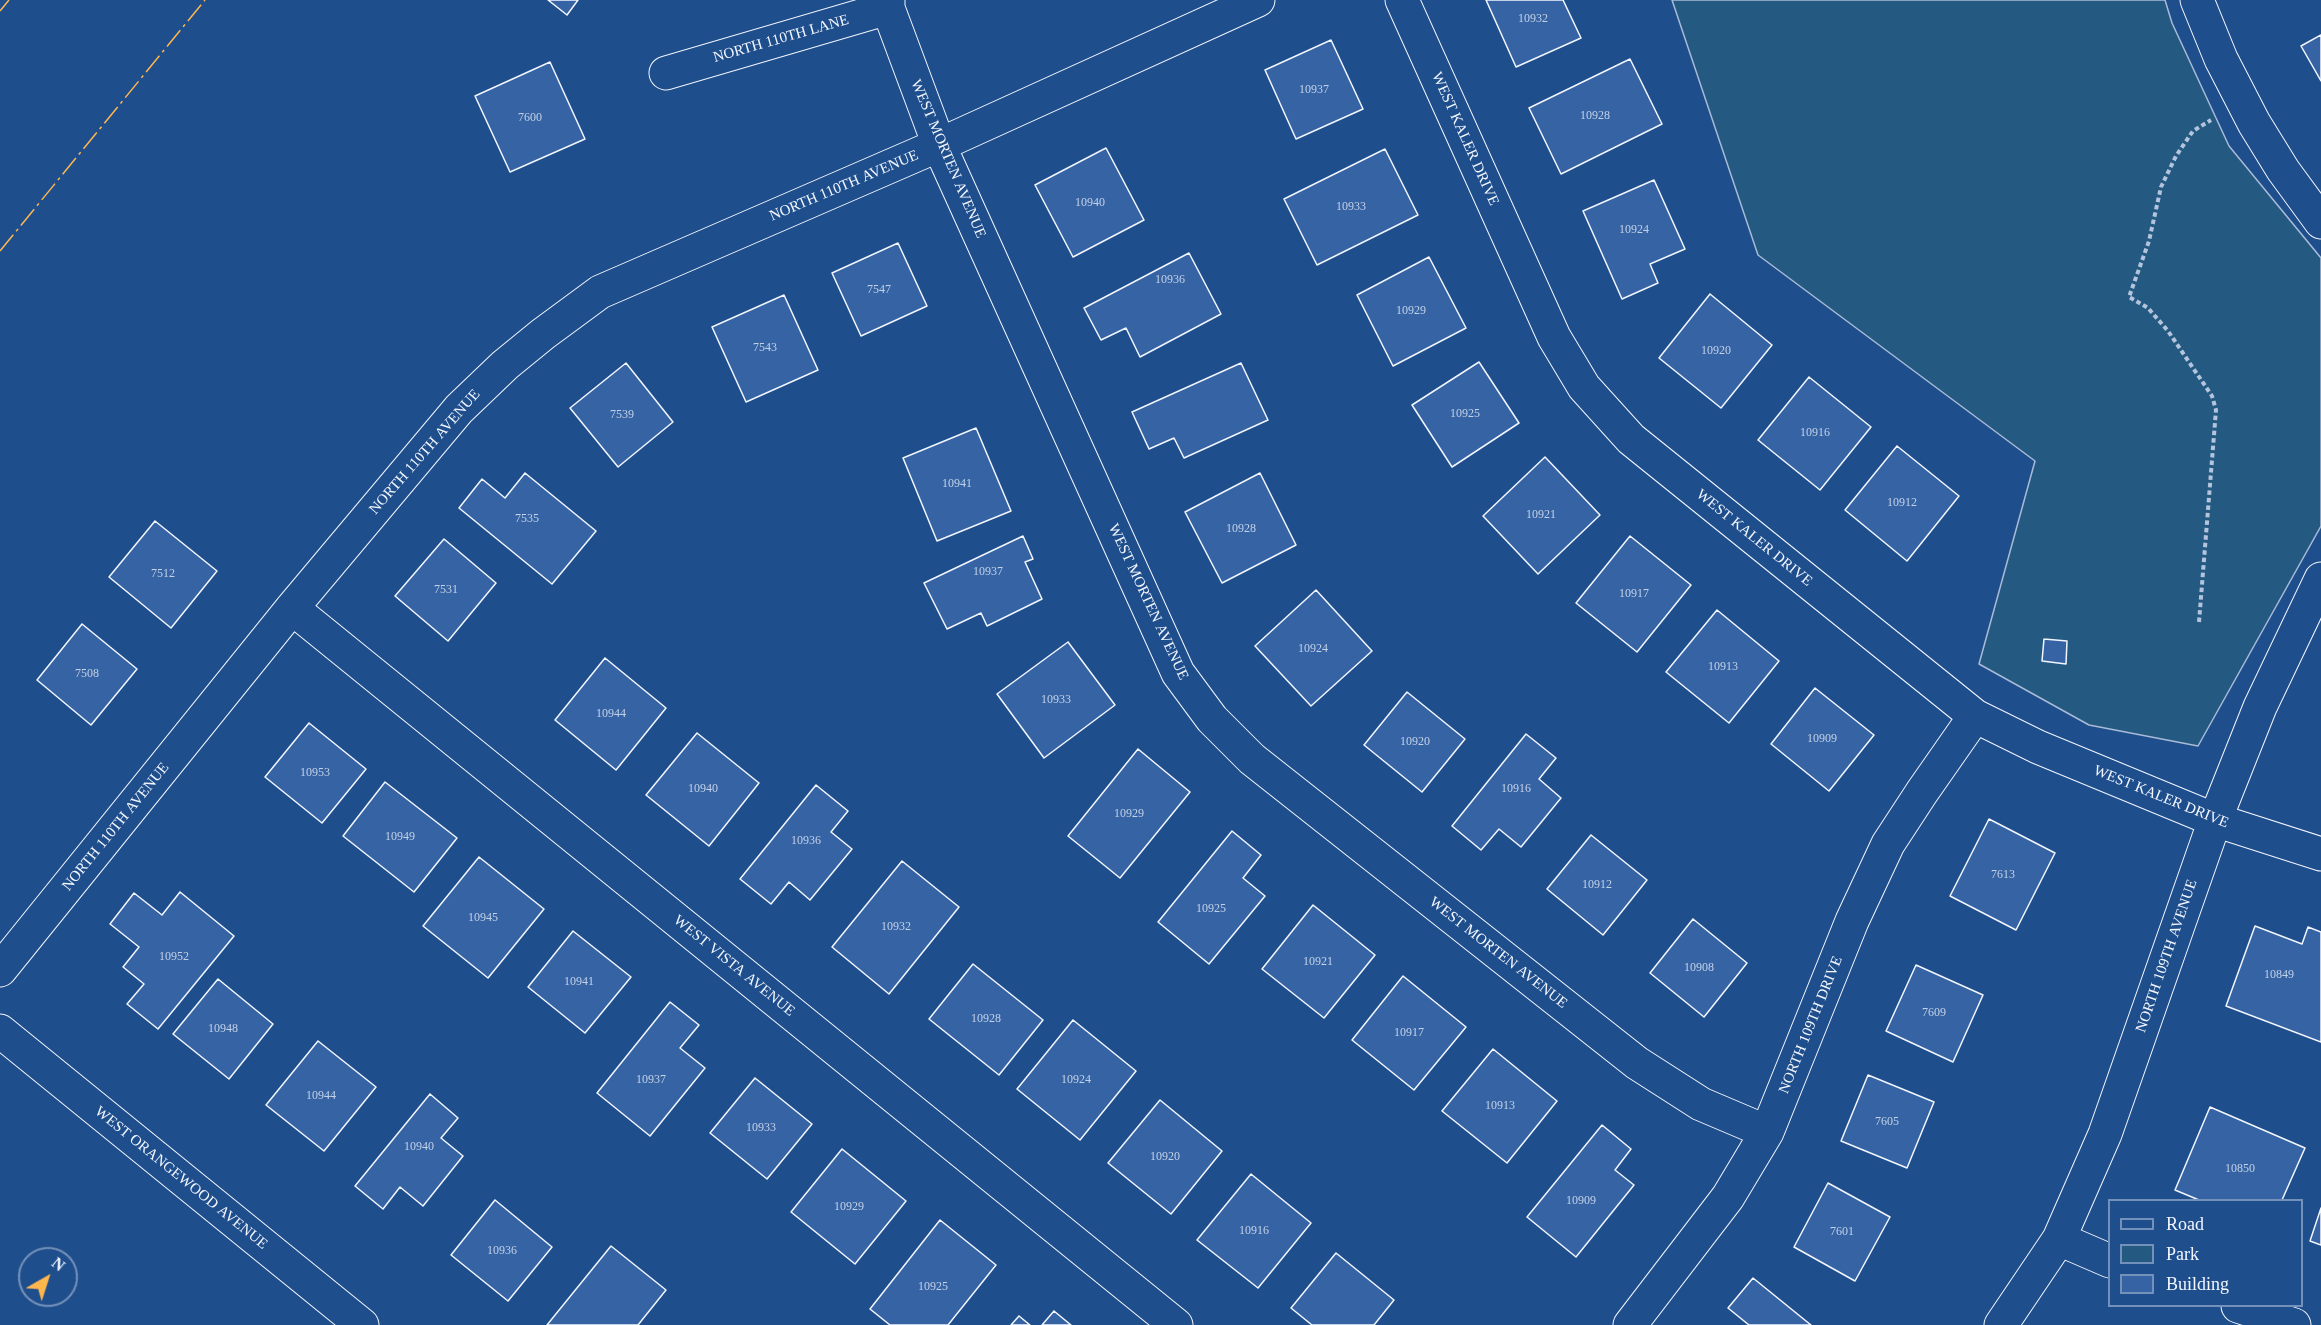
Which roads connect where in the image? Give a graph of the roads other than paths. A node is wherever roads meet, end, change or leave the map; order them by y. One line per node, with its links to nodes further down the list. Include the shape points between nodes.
1 (1258, 0): 6 (street, NORTH 110TH AVENUE)
2 (1402, 0): 10 (street, WEST KALER DRIVE, via 1554,337 1584,387 1631,439)
3 (2197, 0): 7 (street, via 2242,99 2283,170)
4 (888, 4): 5 (street, NORTH 110TH LANE); 6 (street, WEST MORTEN AVENUE)
5 (666, 73)
6 (939, 145): 9 (street, NORTH 110TH AVENUE, via 600,292 505,365 459,409); 15 (street, WEST MORTEN AVENUE, via 1178,673 1212,719 1252,759 1638,1063 1701,1104)
7 (2321, 222)
8 (2321, 579): 11 (street, NORTH 109TH AVENUE, via 2260,707)
9 (292, 608): 13 (street, NORTH 110TH AVENUE); 20 (street, WEST VISTA AVENUE)
10 (1975, 716): 11 (street, WEST KALER DRIVE, via 2038,747); 15 (street, NORTH 109TH DRIVE, via 1888,844 1852,921)
11 (2215, 820): 12 (street, WEST KALER DRIVE); 16 (street, NORTH 109TH AVENUE, via 2104,1134)
12 (2321, 854)
13 (0, 970)
14 (0, 1032): 19 (street, WEST ORANGEWOOD AVENUE)
15 (1767, 1132): 21 (street, NORTH 109TH DRIVE, via 1728,1197)
16 (2059, 1239): 17 (street); 22 (street, NORTH 109TH AVENUE)
17 (2108, 1261)
18 (2244, 1307): 23 (street)
19 (362, 1325)
20 (1176, 1325)
21 (1630, 1325)
22 (2001, 1325)
23 (2294, 1325)

